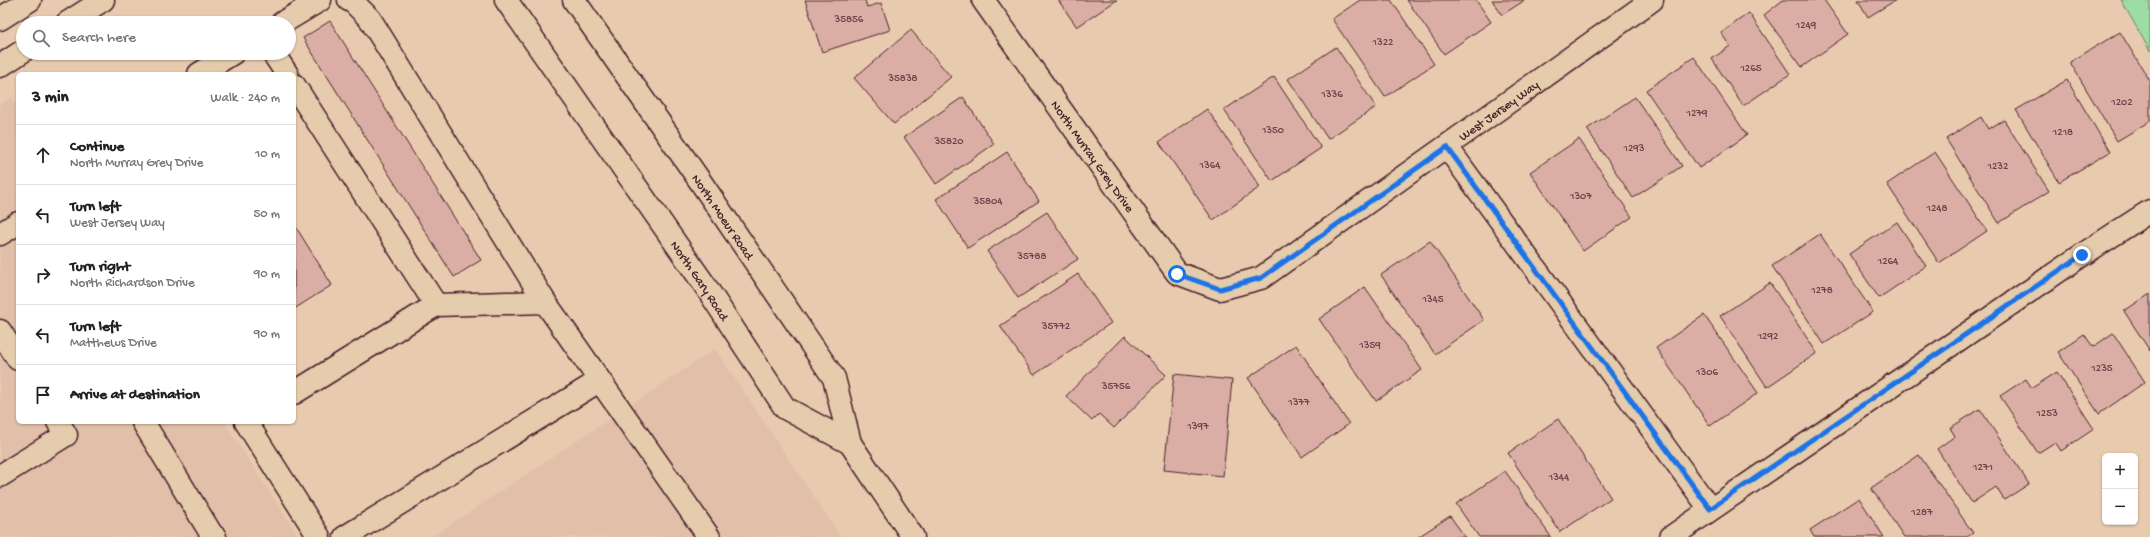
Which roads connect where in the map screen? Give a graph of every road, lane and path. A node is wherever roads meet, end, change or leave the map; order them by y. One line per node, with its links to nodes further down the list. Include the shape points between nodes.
1 (30, 0): 11 (street)
2 (104, 0): 9 (street)
3 (320, 0): 10 (street)
4 (349, 0): 24 (street, via 370,19)
5 (506, 0): 33 (street, North Gary Road, via 704,284 785,408)
6 (574, 0): 33 (street, North Moeur Road, via 834,378)
7 (984, 0): 23 (street, North Murray Grey Drive, via 1177,274)
8 (1652, 0): 19 (street, West Jersey Way)
9 (78, 16)
10 (294, 16)
11 (0, 19)
12 (16, 56): 15 (street)
13 (222, 60): 16 (street)
14 (278, 60): 17 (street)
15 (0, 66)
16 (202, 72)
17 (286, 72)
18 (296, 88): 25 (street)
19 (1447, 147): 23 (street, West Jersey Way, via 1261,278); 35 (street)
20 (2150, 211): 35 (street)
21 (16, 224): 22 (street)
22 (0, 234)
23 (1220, 289)
24 (545, 302): 25 (street); 28 (street)
25 (436, 306): 29 (street)
26 (0, 331): 27 (street)
27 (16, 355)
28 (599, 381): 38 (street); 39 (street)
29 (296, 392)
30 (59, 424): 34 (street, via 66,435)
31 (144, 424): 36 (street)
32 (248, 424): 37 (street)
33 (850, 443): 40 (street, North Gary Road)
34 (0, 476)
35 (1710, 509): 41 (street)
36 (215, 537)
37 (319, 537)
38 (345, 537)
39 (709, 537)
40 (913, 537)
41 (1671, 537)

